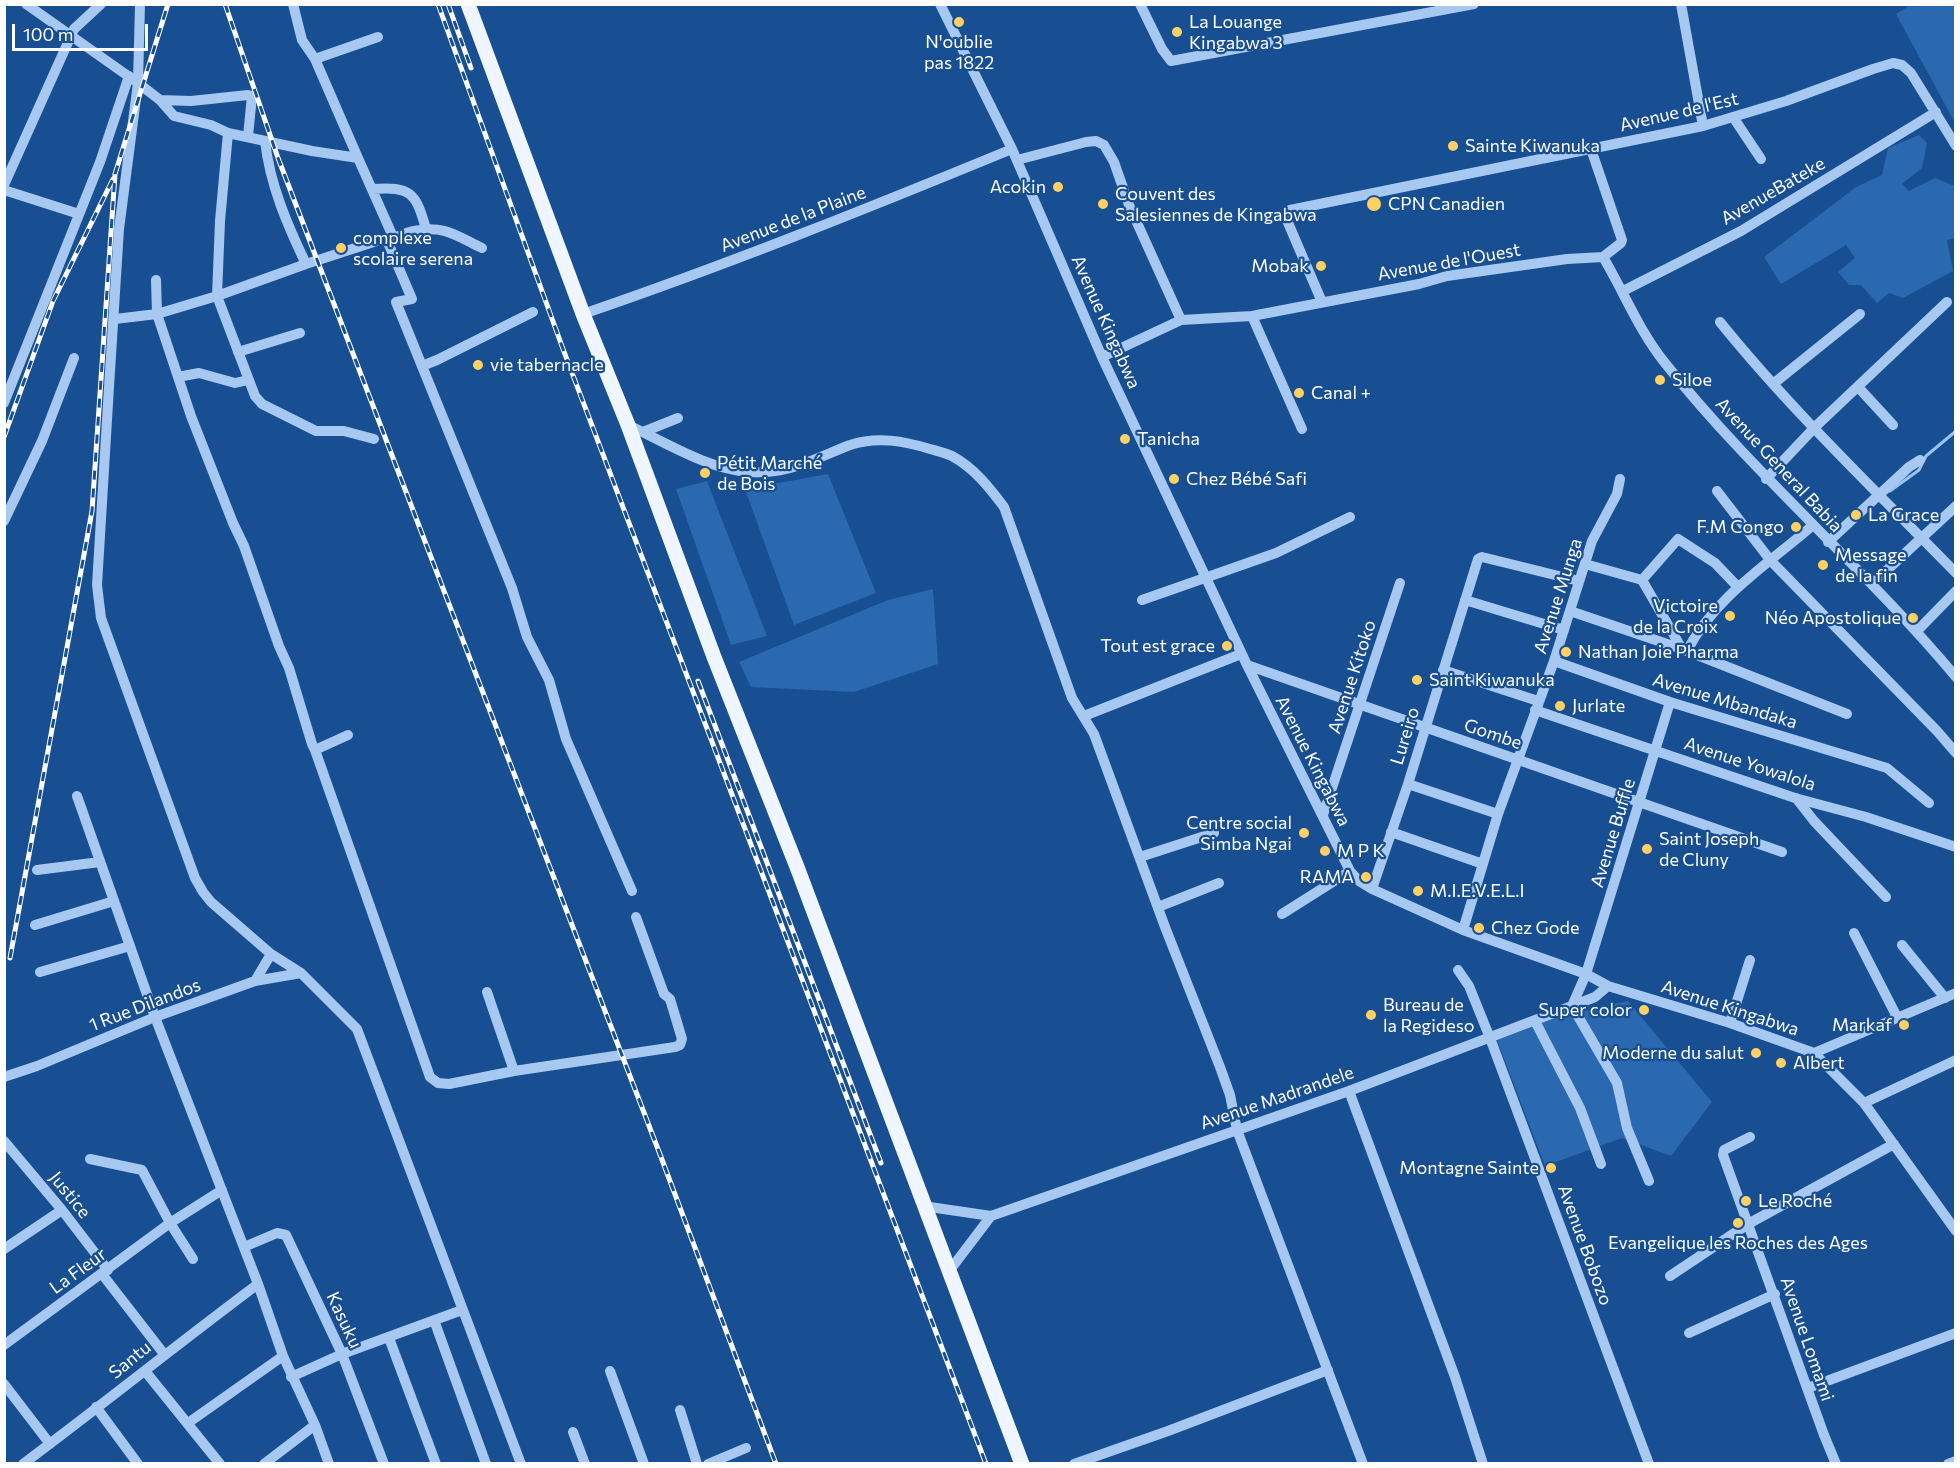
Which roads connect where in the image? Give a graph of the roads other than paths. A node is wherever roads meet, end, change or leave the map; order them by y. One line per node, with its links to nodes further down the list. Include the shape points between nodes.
1 (26, 4): 11 (street)
2 (101, 4): 11 (street)
3 (140, 4): 14 (street)
4 (293, 4): 13 (street, via 302,39)
5 (468, 4): 44 (main road)
6 (940, 4): 23 (street, Avenue Kingabwa)
7 (1140, 4): 10 (street, via 1171,61)
8 (1474, 4): 10 (street)
9 (1681, 4): 18 (street)
10 (1412, 10)
11 (71, 36): 14 (street); 28 (street)
12 (378, 37): 13 (street)
13 (315, 59): 25 (street)
14 (133, 80): 15 (street); 31 (street); 47 (street)
15 (160, 100): 19 (street, via 174,116); 20 (street, via 252,96)
16 (1936, 112): 17 (street, Avenue de l'Est, via 1911,73 1893,63); 22 (street, Avenue de l'Est); 38 (street, AvenueBateke, via 1741,231)
17 (1733, 117): 18 (street, Avenue de l'Est); 26 (street)
18 (1703, 126): 24 (street, Avenue de l'Est)
19 (228, 133): 20 (street); 39 (street)
20 (248, 136): 21 (street)
21 (265, 141): 25 (street); 36 (street, via 278,202)
22 (1956, 146)
23 (1012, 149): 27 (street, Avenue Kingabwa); 44 (street, Avenue de la Plaine, via 782,243)
24 (1591, 149): 35 (street, via 1622,240); 40 (street, Avenue de l'Est, via 1290,210 1286,218)
25 (358, 158): 29 (street)
26 (1761, 159)
27 (1017, 160): 48 (street, via 1096,141 1104,145); 52 (street, Avenue Kingabwa)
28 (4, 185)
29 (372, 189): 32 (street, via 402,190 412,196 419,204); 33 (street)
30 (4, 190): 31 (street)
31 (79, 214): 59 (street)
32 (426, 229): 33 (street); 34 (street, via 444,229)
33 (390, 238): 36 (street); 54 (street, via 412,299 396,302)
34 (482, 248)
35 (1602, 257): 38 (street, Avenue General Babia); 40 (street, Avenue de l'Ouest, via 1447,276)
36 (306, 264): 39 (street)
37 (156, 280): 43 (street)
38 (1623, 291): 68 (street, Avenue General Babia, via 1664,362)
39 (217, 296): 43 (street); 51 (street)
40 (1322, 302): 46 (street, Avenue de l'Ouest)
41 (1947, 302): 58 (street)
42 (533, 312): 54 (street)
43 (157, 314): 47 (street); 55 (street)
44 (584, 314): 61 (main road)
45 (1860, 314): 57 (street)
46 (1252, 316): 48 (street, Avenue de l'Ouest); 64 (street)
47 (115, 319): 140 (street, via 98,585 101,618 202,892)
48 (1180, 320): 52 (street, Avenue de l'Ouest)
49 (1720, 322): 57 (street)
50 (300, 333): 51 (street)
51 (238, 352): 56 (street)
52 (1102, 357): 82 (street, Avenue Kingabwa)
53 (74, 358): 72 (street, via 42,441)
54 (422, 366): 129 (street, via 512,588 527,637 549,680 566,740)
55 (178, 377): 56 (street, via 199,373 235,383); 107 (street, via 289,668)
56 (248, 380): 66 (street, via 262,404 316,431 344,431)
57 (1773, 384): 63 (street)
58 (1858, 387): 62 (street); 63 (street)
59 (4, 403)
60 (678, 418): 65 (street)
61 (628, 425): 65 (street); 170 (main road)
62 (1893, 425)
63 (1815, 428): 68 (street); 71 (street)
64 (1302, 429)
65 (643, 432): 104 (street, via 719,467 751,472 789,470 872,440 894,440 951,455 986,483 1004,507 1072,698)
66 (374, 439)
67 (1920, 460): 71 (street)
68 (1766, 478): 76 (street, Avenue General Babia)
69 (1620, 479): 80 (street, Avenue Munga)
70 (1717, 491): 79 (street)
71 (1879, 496): 77 (street); 78 (street)
72 (8, 503): 75 (street)
73 (1956, 506): 77 (street)
74 (1350, 517): 82 (street, via 1276,553)
75 (4, 521)
76 (1812, 526): 78 (street, Avenue General Babia); 79 (street)
77 (1922, 538): 81 (street); 86 (street)
78 (1828, 542): 86 (street, Avenue General Babia)
79 (1772, 561): 87 (street); 109 (street)
80 (1585, 564): 83 (street); 84 (street, Avenue Munga)
81 (1956, 573)
82 (1205, 578): 89 (street); 95 (street, Avenue Kingabwa)
83 (1642, 580): 87 (street, via 1678,538 1715,563); 94 (street)
84 (1579, 581): 90 (street, Lureiro, via 1482,558 1478,559); 91 (street, Avenue Munga)
85 (1400, 583): 101 (street, Avenue Kitoko)
86 (1872, 584): 93 (street, Avenue General Babia)
87 (1738, 587): 94 (street)
88 (1956, 591): 93 (street)
89 (1142, 600)
90 (1465, 600): 92 (street); 98 (street, Lureiro)
91 (1570, 611): 92 (street, Avenue Munga); 94 (street)
92 (1564, 630): 96 (street, Avenue Munga)
93 (1917, 631): 99 (street, Avenue General Babia)
94 (1684, 650): 103 (street)
95 (1242, 654): 97 (street, Avenue Kingabwa); 104 (street)
96 (1554, 661): 100 (street, Avenue Mbandaka); 102 (street, Avenue Munga)
97 (1247, 665): 101 (street, Gombe); 117 (street, Avenue Kingabwa)
98 (1443, 670): 102 (street, Avenue Yowalola); 105 (street, Lureiro)
99 (1956, 677)
100 (1671, 702): 108 (street, Avenue Buffle); 115 (street, Avenue Mbandaka, via 1887,768)
101 (1361, 705): 105 (street, Gombe); 117 (street, Avenue Kitoko)
102 (1537, 706): 108 (street, Avenue Yowalola); 110 (street, Avenue Munga)
103 (1847, 714)
104 (1084, 716): 122 (street)
105 (1425, 727): 110 (street, Gombe); 111 (street, Lureiro)
106 (348, 735): 107 (street)
107 (315, 750): 158 (street, via 430,1077 448,1084)
108 (1656, 750): 113 (street, Avenue Yowalola); 114 (street, Avenue Buffle)
109 (1956, 753)
110 (1518, 760): 114 (street, Gombe); 116 (street, Avenue Munga)
111 (1408, 783): 116 (street); 118 (street, Lureiro)
112 (77, 796): 123 (street)
113 (1795, 798): 120 (street, Avenue Yowalola); 130 (street)
114 (1640, 803): 121 (street, Gombe); 145 (street, Avenue Buffle)
115 (1929, 803)
116 (1498, 814): 124 (street, Avenue Munga)
117 (1323, 815): 126 (street, Avenue Kingabwa)
118 (1391, 832): 124 (street); 128 (street, Lureiro)
119 (1214, 833): 122 (street)
120 (1956, 847)
121 (1782, 852)
122 (1140, 857): 132 (street)
123 (100, 862): 125 (street); 131 (street)
124 (1483, 864): 136 (street, Avenue Munga)
125 (37, 870)
126 (1350, 871): 128 (street, Avenue Kingabwa); 133 (street)
127 (1219, 883): 132 (street)
128 (1371, 889): 136 (street, Avenue Kingabwa)
129 (632, 891)
130 (1886, 897)
131 (114, 901): 135 (street); 139 (street)
132 (1158, 907): 162 (street, via 1230,1095)
133 (1282, 914)
134 (636, 917): 158 (street, via 664,994 670,999 681,1045)
135 (35, 925)
136 (1463, 930): 145 (street, Avenue Kingabwa)
137 (1854, 933): 152 (street)
138 (1902, 945): 149 (street)
139 (130, 946): 143 (street); 151 (street)
140 (271, 954): 144 (street); 146 (street)
141 (1750, 960): 154 (street)
142 (1458, 970): 155 (street, Avenue Bobozo, via 1469,986)
143 (40, 972)
144 (301, 973): 146 (street, 1 Rue Dilandos); 184 (street, via 357,1029)
145 (1586, 974): 147 (street, Avenue Kingabwa); 150 (street, Avenue Buffle)
146 (255, 981): 151 (street, 1 Rue Dilandos)
147 (1608, 986): 150 (street, Avenue Madrandele, via 1595,997); 154 (street, Avenue Kingabwa)
148 (487, 992): 158 (street)
149 (1950, 996): 152 (street)
150 (1572, 1006): 153 (street, Avenue Madrandele); 168 (street, via 1617,1083 1627,1128)
151 (155, 1017): 159 (street, 1 Rue Dilandos); 169 (street)
152 (1897, 1017): 156 (street)
153 (1535, 1021): 155 (street, Avenue Madrandele); 167 (street, via 1580,1108)
154 (1730, 1023): 156 (street, Avenue Kingabwa)
155 (1490, 1038): 160 (street, Avenue Madrandele); 224 (street, Avenue Bobozo)
156 (1814, 1053): 161 (street, Avenue Kingabwa)
157 (1956, 1060): 161 (street)
158 (514, 1071)
159 (4, 1077)
160 (1349, 1091): 162 (street, Avenue Madrandele); 223 (street, via 1455,1377)
161 (1864, 1103): 165 (street, Avenue Kingabwa)
162 (1237, 1130): 172 (street, Avenue Madrandele); 193 (street)
163 (1750, 1137): 174 (street, Avenue Lomami, via 1729,1146 1723,1155)
164 (4, 1141): 171 (street, Justice)
165 (1894, 1144): 174 (street); 175 (street, Avenue Kingabwa)
166 (90, 1159): 173 (street, via 142,1170)
167 (1601, 1164)
168 (1649, 1181)
169 (222, 1190): 173 (street, La Fleur); 176 (street)
170 (924, 1206): 172 (street); 179 (main road)
171 (62, 1210): 177 (street); 180 (street, Justice)
172 (991, 1216): 179 (street)
173 (170, 1222): 178 (street); 180 (street, La Fleur)
174 (1748, 1224): 181 (street); 183 (street, Avenue Lomami)
175 (1956, 1232)
176 (244, 1247): 182 (street); 191 (street, Kasuku, via 277,1233 286,1235)
177 (4, 1250)
178 (193, 1259)
179 (950, 1270): 220 (main road)
180 (105, 1272): 189 (street, La Fleur); 190 (street, Justice)
181 (1670, 1276)
182 (258, 1284): 190 (street, Santu); 192 (street)
183 (1775, 1294): 186 (street); 198 (street, Avenue Lomami)
184 (462, 1310): 185 (street); 215 (street)
185 (434, 1320): 188 (street); 214 (street)
186 (1689, 1333)
187 (1956, 1333): 198 (street)
188 (389, 1338): 191 (street); 213 (street)
189 (4, 1345)
190 (164, 1354): 194 (street, Santu)
191 (342, 1354): 196 (street); 212 (street, Kasuku)
192 (283, 1356): 196 (street); 201 (street)
193 (1328, 1370): 221 (street); 222 (street)
194 (145, 1371): 199 (street, Santu); 201 (street)
195 (610, 1371): 217 (street)
196 (291, 1377): 202 (street)
197 (4, 1384): 204 (street)
198 (1808, 1388): 225 (street, Avenue Lomami)
199 (96, 1407): 204 (street, Santu); 208 (street)
200 (680, 1410): 218 (street)
201 (188, 1423): 209 (street)
202 (315, 1425): 210 (street); 211 (street)
203 (573, 1432): 216 (street)
204 (50, 1444): 207 (street, Santu)
205 (746, 1448): 219 (street)
206 (1956, 1461): 226 (street)
207 (23, 1464)
208 (138, 1464)
209 (220, 1464)
210 (264, 1464)
211 (329, 1464)
212 (384, 1464)
213 (436, 1464)
214 (486, 1464)
215 (521, 1464)
216 (585, 1464)
217 (644, 1464)
218 (697, 1464)
219 (708, 1464)
220 (1022, 1464)
221 (1074, 1464)
222 (1363, 1464)
223 (1483, 1464)
224 (1649, 1464)
225 (1836, 1464)
226 (1948, 1464)

